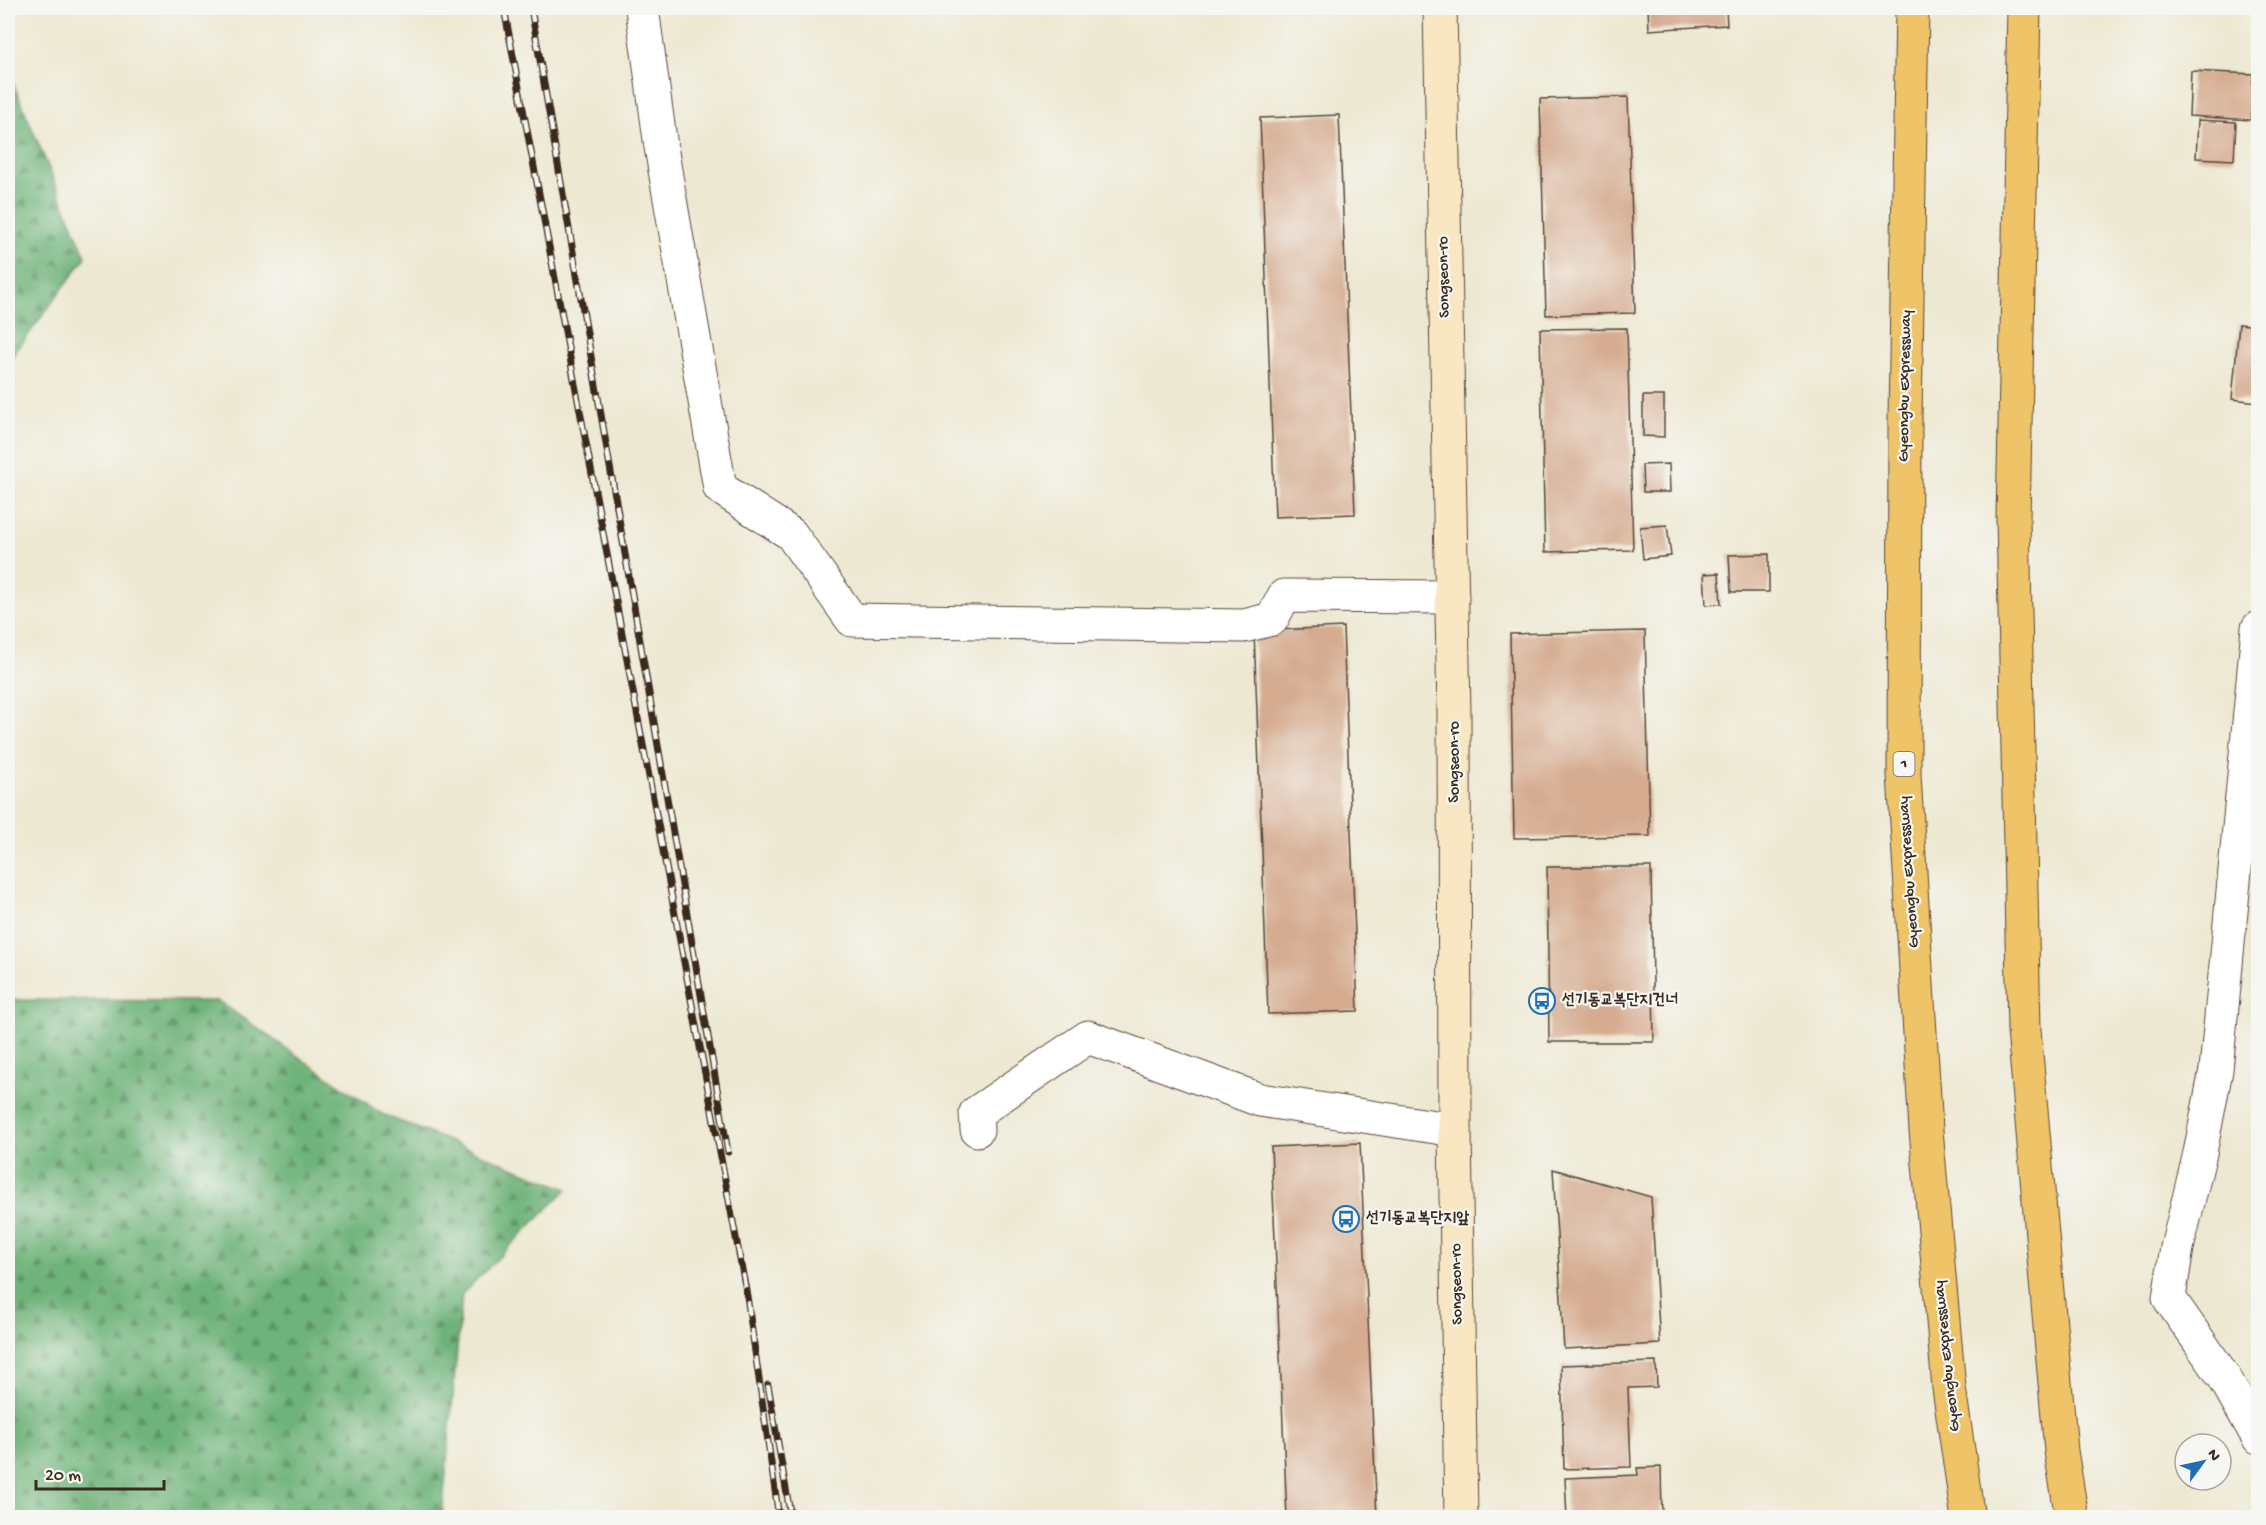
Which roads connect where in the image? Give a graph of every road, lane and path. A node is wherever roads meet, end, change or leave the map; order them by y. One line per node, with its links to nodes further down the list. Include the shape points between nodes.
1 (642, 8): 5 (street, via 661,147 720,488 791,534 852,620 1244,626 1272,619 1284,596)
2 (1440, 8): 5 (main road, Songseon-ro)
3 (1912, 8): 11 (highway, Gyeongbu Expressway / 1, via 1904,775 1926,1130 1949,1388)
4 (2024, 8): 12 (highway, via 2013,518 2024,1030 2061,1451)
5 (1452, 597): 8 (main road, Songseon-ro)
6 (2259, 628): 9 (street, via 2216,1070 2169,1298 2224,1377)
7 (977, 1130): 8 (street, via 976,1113 1088,1037 1260,1101)
8 (1455, 1130): 10 (main road, Songseon-ro)
9 (2259, 1437)
10 (1461, 1518)
11 (1968, 1518)
12 (2072, 1518)

